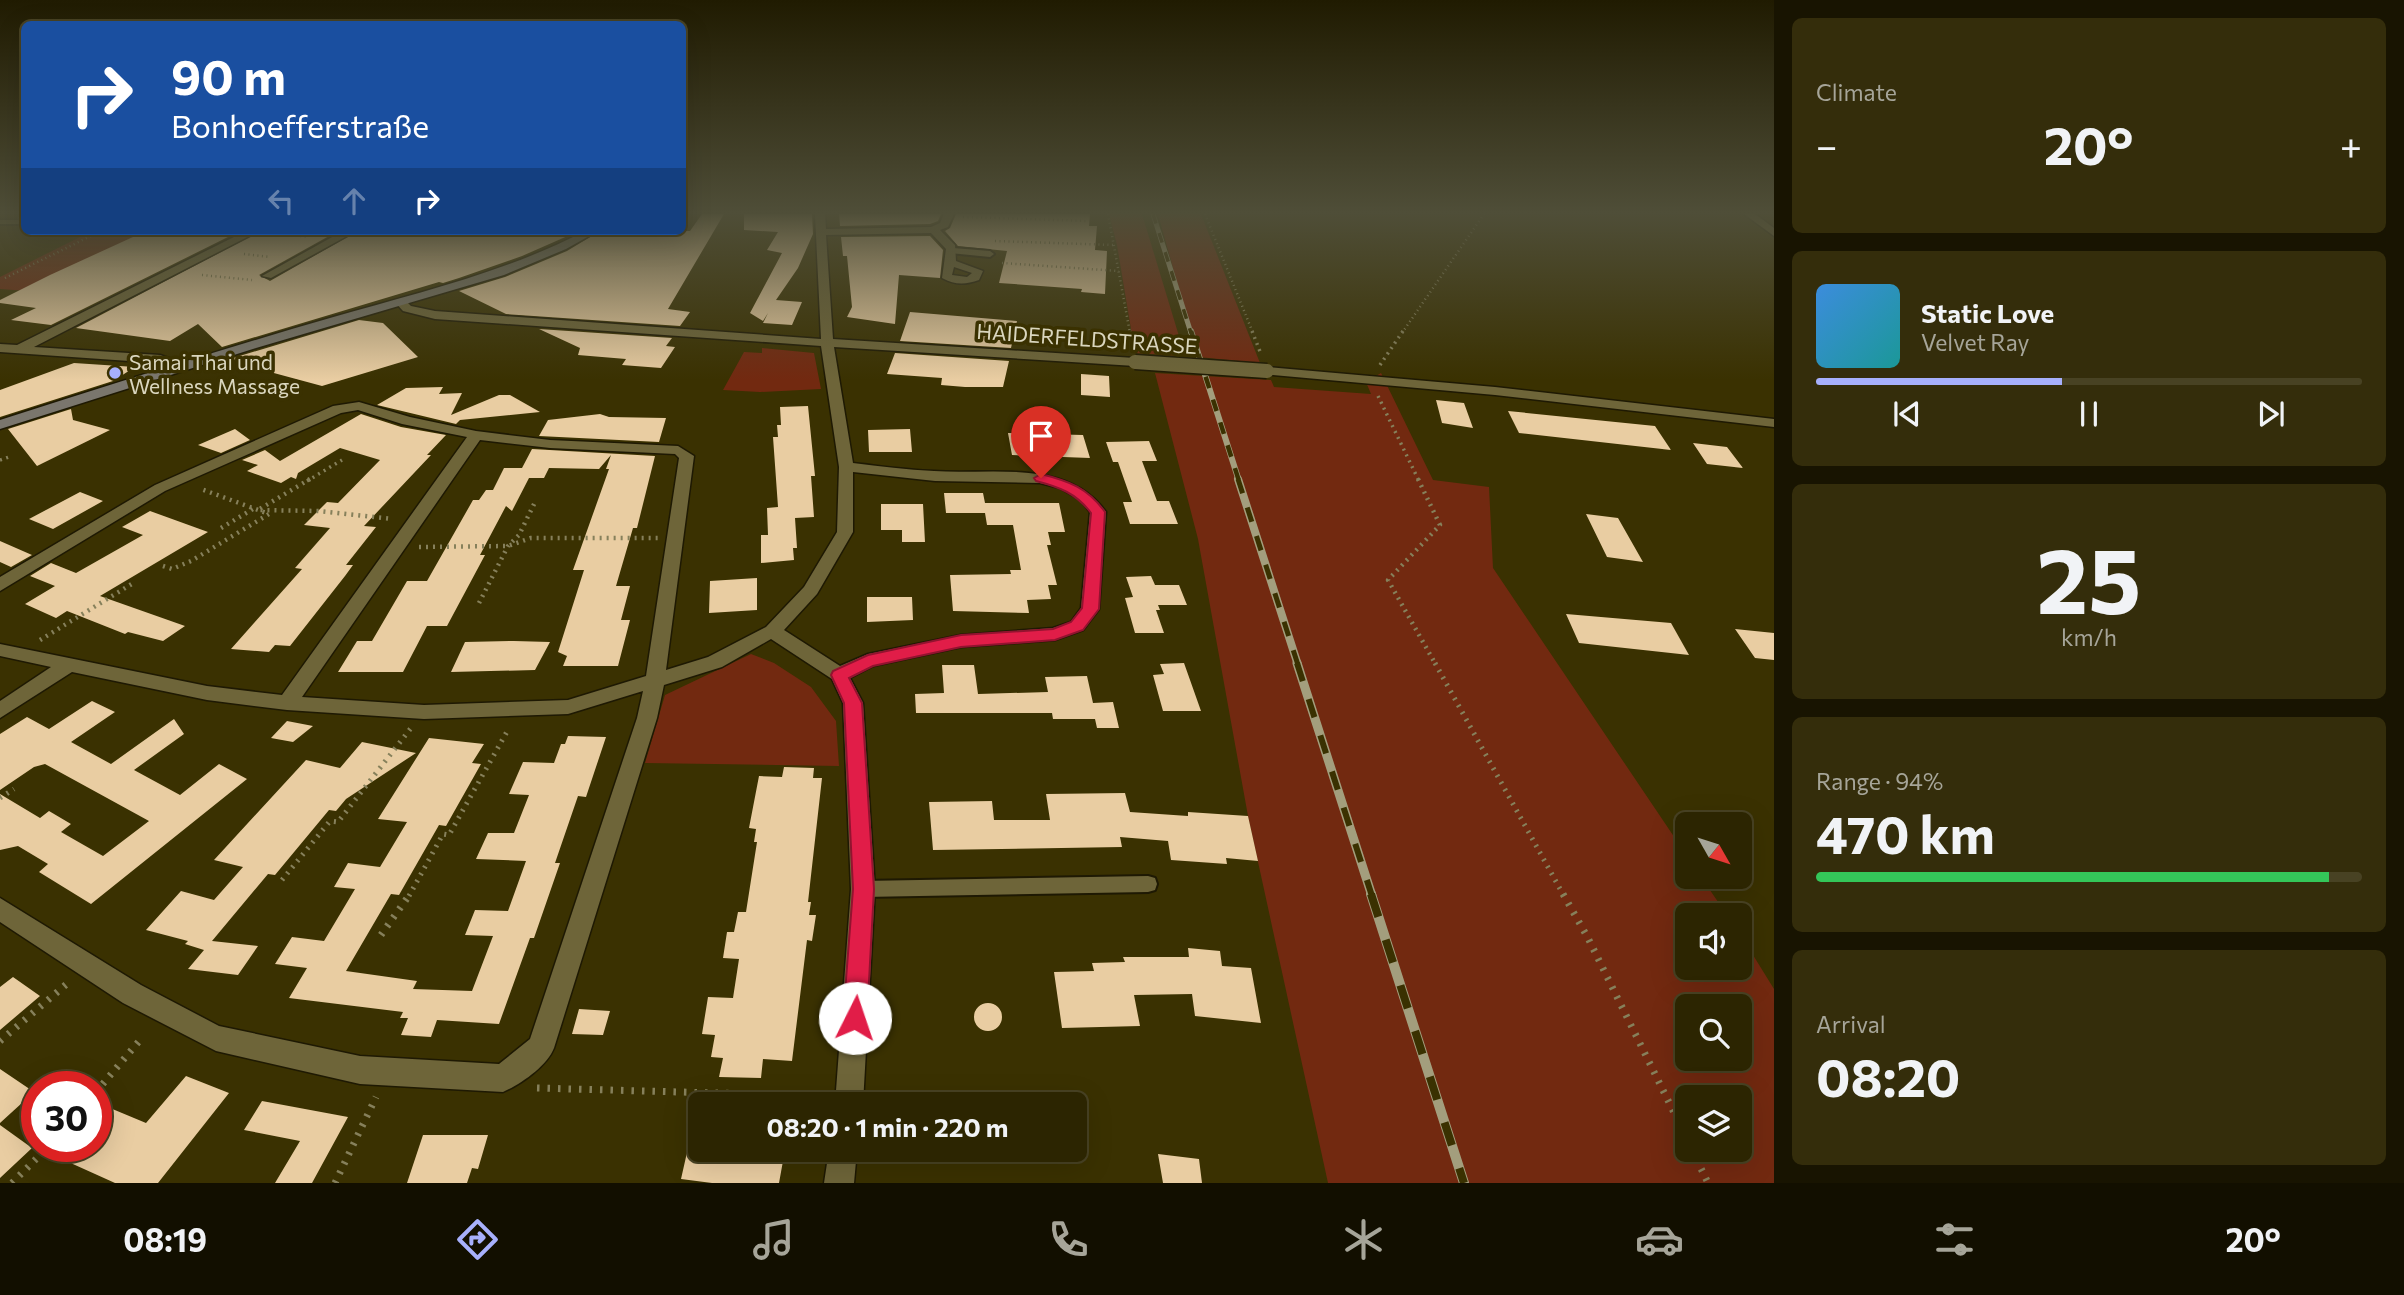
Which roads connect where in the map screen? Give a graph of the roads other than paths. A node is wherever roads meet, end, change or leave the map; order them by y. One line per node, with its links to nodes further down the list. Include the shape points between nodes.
1 (177, 269): 11 (street)
2 (279, 269): 7 (street)
3 (504, 269): 8 (street)
4 (823, 269): 9 (street)
5 (949, 269): 6 (street, via 946,276 966,282)
6 (978, 271)
7 (267, 275)
8 (401, 302): 9 (street, HAIDERFELDSTRASSE, via 407,309 435,314); 12 (street)
9 (827, 344): 13 (street, HAIDERFELDSTRASSE, bridge, via 1369,378); 16 (street)
10 (0, 348): 11 (street)
11 (18, 349): 12 (street, via 160,359)
12 (181, 367): 14 (street)
13 (1774, 424)
14 (0, 425)
15 (476, 435): 17 (street, via 359,406 338,409 177,480); 22 (street, via 678,450 687,456); 23 (street)
16 (846, 467): 18 (street, via 845,532 811,590); 21 (street, via 935,476 1041,478 1086,497 1098,512 1090,609 1077,626 1055,634 961,641 868,661)
17 (0, 585)
18 (772, 631): 21 (street); 22 (street, via 715,662)
19 (8, 652): 20 (street)
20 (66, 666): 23 (street, via 206,693); 24 (street)
21 (839, 675): 26 (street, via 853,703)
22 (655, 682): 23 (street, via 568,707 420,711); 27 (street, via 541,1048 503,1078 360,1070 216,1038 132,994)
23 (287, 703)
24 (0, 711)
25 (1149, 884): 26 (lane)
26 (863, 889): 28 (street)
27 (0, 909)
28 (850, 1092)
29 (842, 1162): 30 (street)
30 (839, 1183)

